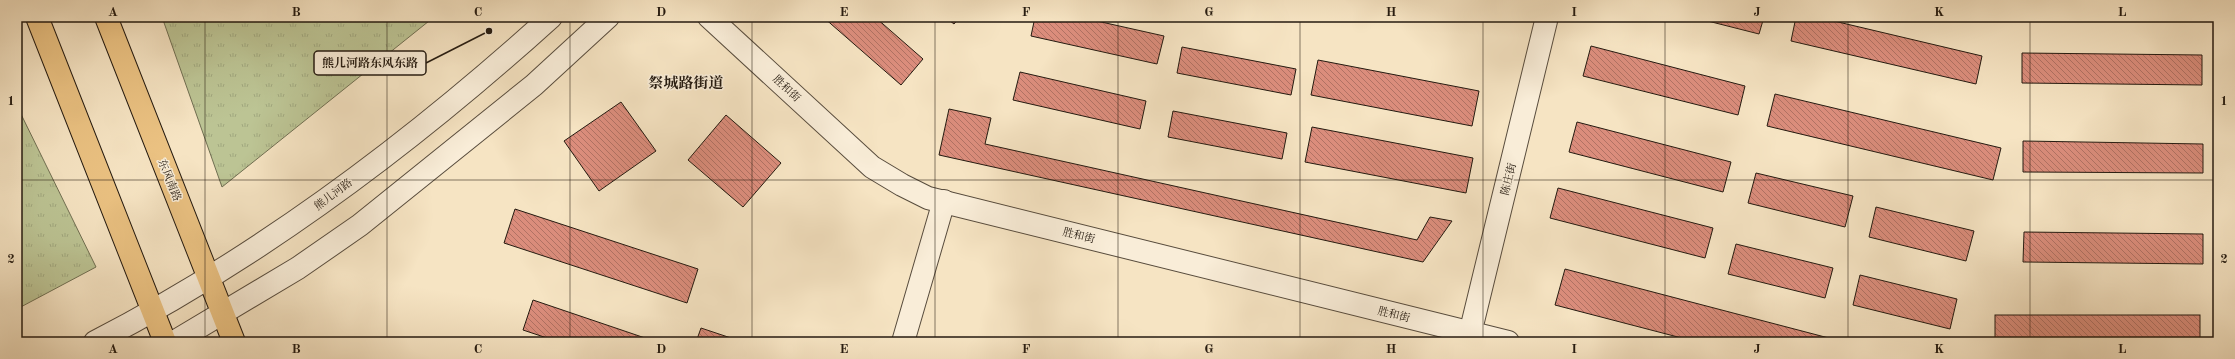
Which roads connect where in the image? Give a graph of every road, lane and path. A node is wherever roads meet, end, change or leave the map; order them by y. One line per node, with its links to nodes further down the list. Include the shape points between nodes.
1 (38, 17): 9 (main road)
2 (106, 17): 8 (main road, 东风南路)
3 (551, 17): 8 (street, 熊儿河路, via 509,55 352,180 298,221)
4 (608, 17): 10 (street, via 529,89 360,225 298,268)
5 (709, 17): 7 (street, 胜和街, via 872,167 928,198)
6 (1547, 17): 11 (street, 陈庄街)
7 (944, 201): 11 (street, 胜和街); 16 (street)
8 (209, 278): 9 (street, 熊儿河路); 10 (main road, 东风南路)
9 (153, 312): 12 (street, 熊儿河路); 13 (main road)
10 (223, 314): 14 (street); 15 (main road, 东风南路)
11 (1470, 337): 17 (street, 胜和街)
12 (94, 342)
13 (165, 342)
14 (174, 342)
15 (234, 342)
16 (903, 342)
17 (1508, 342)

